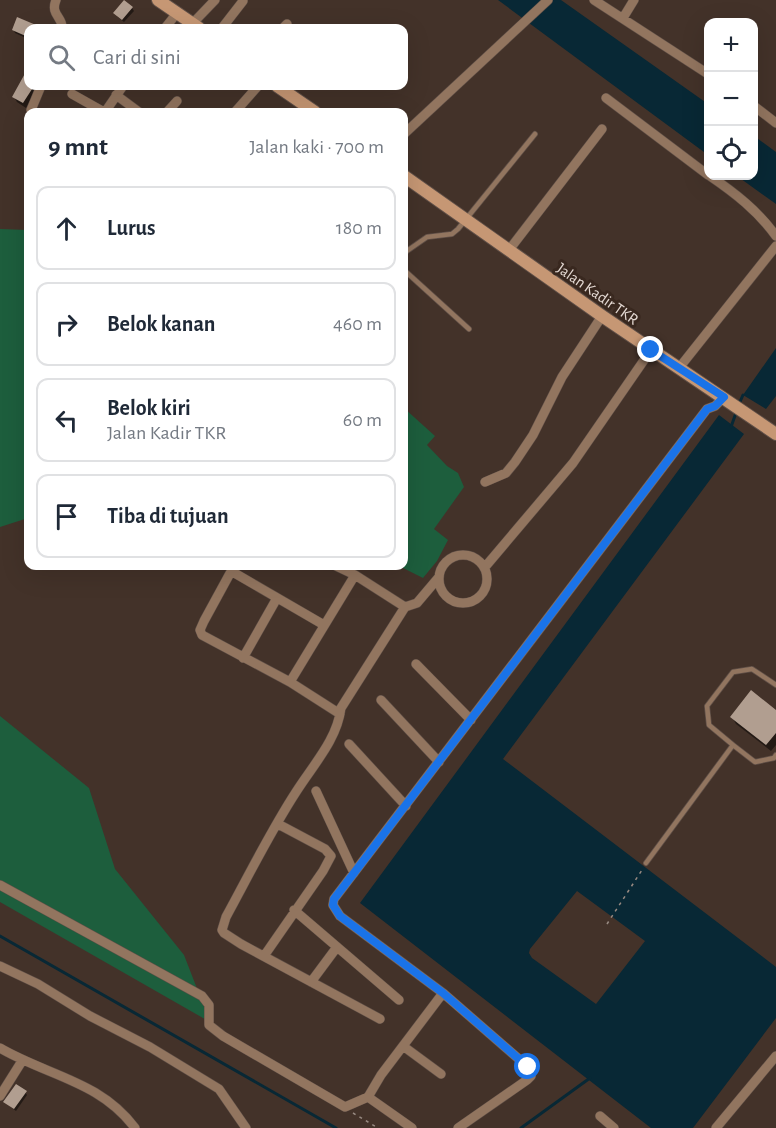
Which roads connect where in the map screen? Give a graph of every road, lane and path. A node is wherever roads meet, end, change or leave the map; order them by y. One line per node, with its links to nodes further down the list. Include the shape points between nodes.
1 (56, 0): 10 (street, via 55,12)
2 (158, 0): 8 (street)
3 (215, 0): 13 (street)
4 (548, 0): 34 (street)
5 (594, 0): 9 (street)
6 (634, 0): 9 (street)
7 (243, 1): 14 (street)
8 (177, 13): 11 (street); 12 (street)
9 (623, 18): 15 (street)
10 (62, 24)
11 (168, 24)
12 (193, 24)
13 (197, 24)
14 (225, 24)
15 (705, 72)
16 (40, 90): 24 (street)
17 (120, 90): 21 (street)
18 (254, 90): 29 (street)
19 (283, 90): 30 (street)
20 (72, 94): 25 (street)
21 (116, 95): 26 (street); 27 (street)
22 (606, 98): 36 (street)
23 (177, 101): 28 (street)
24 (33, 108)
25 (97, 108)
26 (107, 108)
27 (134, 108)
28 (171, 108)
29 (239, 108)
30 (309, 108)
31 (758, 110): 32 (street)
32 (776, 123)
33 (602, 129): 43 (street)
34 (408, 130)
35 (535, 134): 39 (lane)
36 (704, 171)
37 (408, 179): 39 (street, Jalan Kadir TKR)
38 (716, 180): 40 (street, via 765,220)
39 (466, 221): 42 (lane, via 452,234 427,237); 43 (street, Jalan Kadir TKR)
40 (776, 236)
41 (776, 246): 48 (street)
42 (408, 250)
43 (509, 250): 45 (street, Jalan Kadir TKR)
44 (408, 274): 46 (lane)
45 (602, 316): 47 (street, Jalan Kadir TKR); 51 (street, via 516,462 506,473)
46 (469, 329)
47 (651, 350): 48 (street, Jalan Kadir TKR); 52 (street, via 573,463)
48 (679, 368): 49 (street, Jalan Kadir TKR)
49 (725, 398): 50 (street, Jalan Kadir TKR); 67 (street, via 707,409)
50 (774, 432)
51 (485, 482)
52 (485, 567): 57 (street, via 475,558 455,556 444,564); 57 (street, via 486,588 478,598 465,603 446,596)
53 (231, 570): 61 (street, via 200,630 208,640)
54 (235, 570): 58 (street)
55 (344, 570): 56 (street)
56 (355, 575): 59 (street); 60 (street)
57 (439, 577): 59 (street, via 417,603)
58 (277, 598): 60 (street); 61 (street)
59 (405, 607): 66 (street)
60 (324, 626): 63 (street)
61 (243, 658): 63 (street)
62 (416, 664): 67 (street)
63 (290, 682): 66 (street)
64 (776, 685): 69 (lane, via 752,669 734,672 707,706 709,725)
65 (381, 700): 71 (street)
66 (340, 714): 74 (street, via 330,740)
67 (471, 720): 71 (street)
68 (349, 744): 73 (street)
69 (733, 745): 70 (lane, via 756,762); 75 (lane)
70 (776, 755)
71 (439, 762): 73 (street)
72 (316, 791): 76 (street)
73 (406, 806): 76 (street)
74 (278, 824): 78 (street, via 331,856); 81 (street, via 222,930)
75 (646, 863): 79 (path)
76 (354, 873): 84 (street, via 334,899 336,911)
77 (0, 885): 94 (street, via 202,996 209,1005 207,1022 212,1028)
78 (294, 910): 80 (street); 81 (street)
79 (607, 924)
80 (337, 947): 83 (street); 85 (street)
81 (264, 956): 83 (street)
82 (0, 966): 97 (street, via 219,1089)
83 (311, 982): 86 (street)
84 (443, 993): 87 (street); 100 (street, via 531,1072 527,1080)
85 (399, 1000)
86 (380, 1019)
87 (402, 1046): 91 (street); 93 (street)
88 (0, 1048): 90 (street)
89 (776, 1056): 102 (street)
90 (22, 1061): 92 (street); 96 (street, via 93,1090 110,1101)
91 (441, 1074)
92 (0, 1096)
93 (368, 1096): 94 (street); 99 (street)
94 (345, 1107): 98 (path)
95 (600, 1116): 101 (street)
96 (135, 1128)
97 (246, 1128)
98 (378, 1128)
99 (412, 1128)
100 (458, 1128)
101 (614, 1128)
102 (716, 1128)

